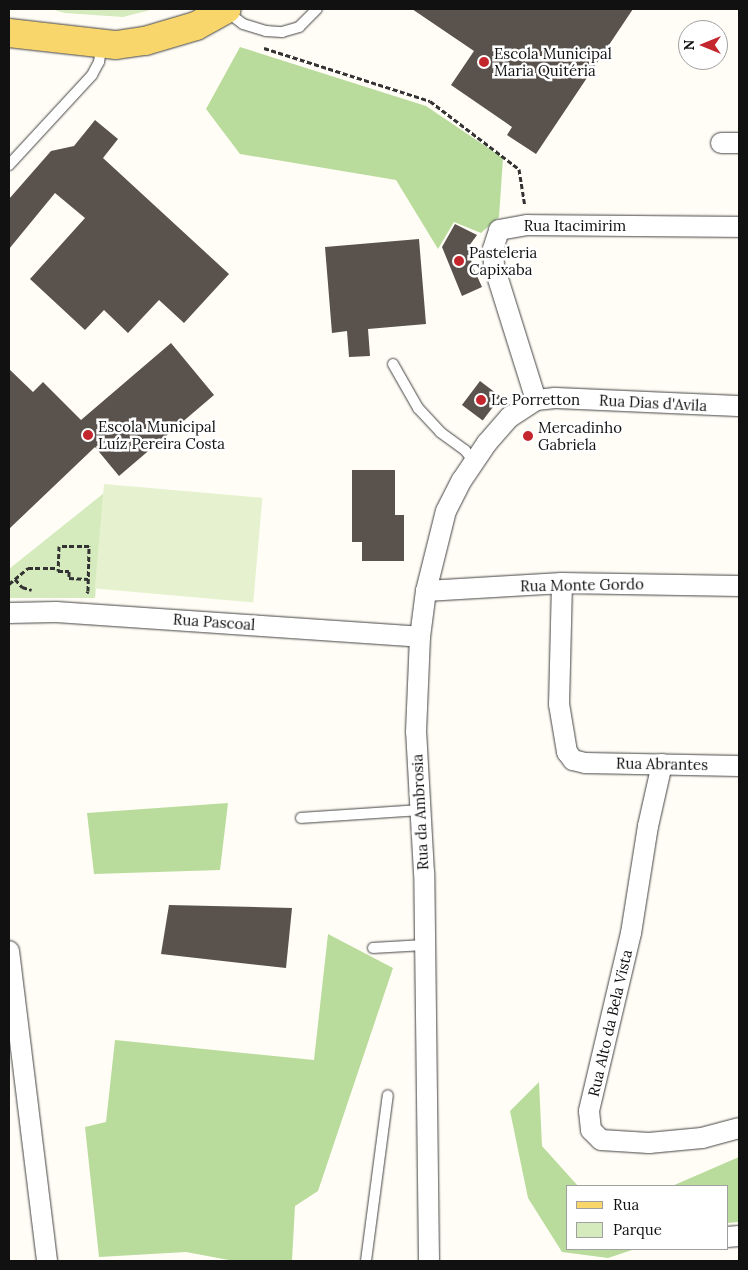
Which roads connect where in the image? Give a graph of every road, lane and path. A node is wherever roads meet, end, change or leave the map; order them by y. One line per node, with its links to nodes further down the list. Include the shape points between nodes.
1 (317, 9): 2 (lane, via 299,27 282,32 266,32 243,24)
2 (226, 10): 4 (main road, via 196,26 145,41)
3 (9, 33): 4 (main road)
4 (102, 44): 6 (lane, via 99,62 92,75)
5 (256, 45): 7 (path, via 430,101 519,169)
6 (9, 166)
7 (527, 216)
8 (739, 227): 10 (street, Rua Itacimirim, via 528,224 499,230 493,248 494,266)
9 (393, 364): 12 (lane, via 418,408)
10 (536, 400): 11 (street, Rua Dias d'Avila, via 555,398); 12 (street, Rua da Ambrosia, via 510,417)
11 (739, 406)
12 (474, 462): 19 (street, Rua da Ambrosia, via 446,511)
13 (58, 568): 14 (path, via 58,571 68,571 69,578); 14 (path, via 59,546 89,546); 16 (path, via 28,568)
14 (88, 579): 18 (path)
15 (562, 583): 17 (street, Rua Monte Gordo); 19 (street, Rua Monte Gordo); 22 (street, Rua Abrantes, via 561,724 568,752 573,760 585,763)
16 (9, 584)
17 (739, 586)
18 (88, 591)
19 (426, 591): 21 (street, Rua da Ambrosia)
20 (9, 613): 21 (street, Rua Pascoal, via 76,613)
21 (420, 637): 24 (street, Rua da Ambrosia, via 416,732)
22 (662, 764): 23 (street, Rua Abrantes); 30 (street, Rua Alto da Bela Vista, via 648,826 631,933 589,1111 591,1130 602,1140 649,1143 702,1138)
23 (739, 766)
24 (420, 810): 25 (lane); 26 (street, Rua da Ambrosia)
25 (301, 818)
26 (424, 945): 27 (lane); 33 (street, Rua da Ambrosia)
27 (373, 948)
28 (9, 951): 31 (street)
29 (388, 1095): 32 (lane)
30 (739, 1128)
31 (47, 1261)
32 (366, 1261)
33 (429, 1261)

